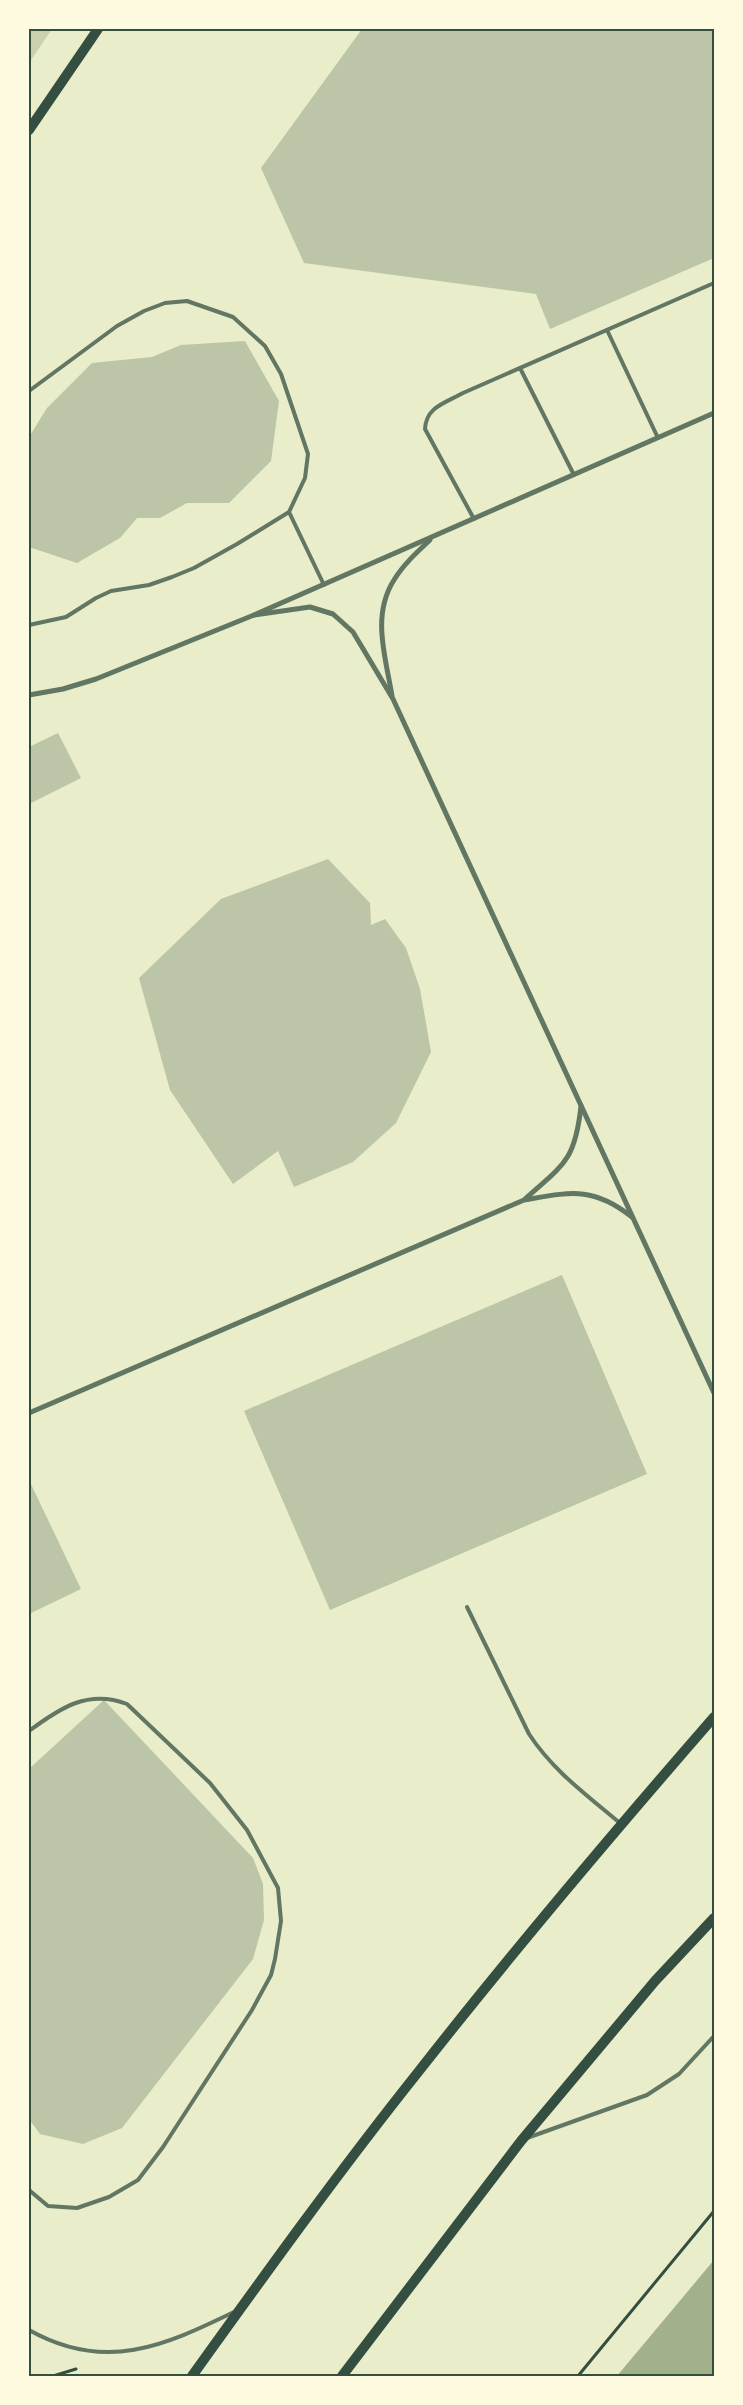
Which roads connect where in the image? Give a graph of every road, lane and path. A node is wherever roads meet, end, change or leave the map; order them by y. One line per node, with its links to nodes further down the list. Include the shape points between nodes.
1 (98, 29): 2 (main road)
2 (29, 130)
3 (714, 283): 4 (lane)
4 (607, 330): 5 (lane); 8 (lane)
5 (520, 368): 9 (lane); 11 (lane, via 463,393 430,412 426,418 425,429)
6 (29, 391): 10 (lane, via 118,326 165,303 187,301 233,317 265,346 281,374 308,454 305,478)
7 (714, 413): 8 (street)
8 (658, 438): 9 (street)
9 (574, 475): 11 (street)
10 (289, 512): 13 (lane); 15 (lane, via 194,568 149,585 111,591 66,617)
11 (474, 519): 12 (street)
12 (432, 538): 13 (street); 17 (street, via 404,565 385,597 380,632)
13 (324, 585): 14 (street)
14 (254, 615): 16 (street, via 96,680); 17 (street, via 310,607 333,614 353,632)
15 (29, 625)
16 (29, 694)
17 (393, 699): 18 (street)
18 (581, 1105): 19 (street, via 573,1149 563,1165); 20 (street)
19 (524, 1200): 20 (street, via 560,1194 591,1194 617,1205); 22 (street)
20 (633, 1217): 21 (street)
21 (714, 1393)
22 (29, 1413)
23 (467, 1606): 26 (lane, via 539,1750 564,1776)
24 (714, 1717): 26 (main road)
25 (29, 1731): 30 (lane, via 79,1702 98,1697 127,1704 210,1783 247,1830 278,1888 281,1921 271,1975 252,2010 138,2180 110,2197 77,2208 48,2206)
26 (621, 1824): 32 (main road, via 419,2070)
27 (714, 1918): 29 (main road, via 655,1981)
28 (714, 2036): 29 (lane, via 679,2074 647,2095)
29 (520, 2141): 37 (main road)
30 (29, 2190)
31 (714, 2211): 38 (path)
32 (240, 2308): 33 (lane, via 181,2338 139,2349 96,2354 47,2341); 36 (main road)
33 (29, 2330)
34 (39, 2376): 35 (path)
35 (51, 2376)
36 (192, 2376)
37 (342, 2376)
38 (578, 2376)

